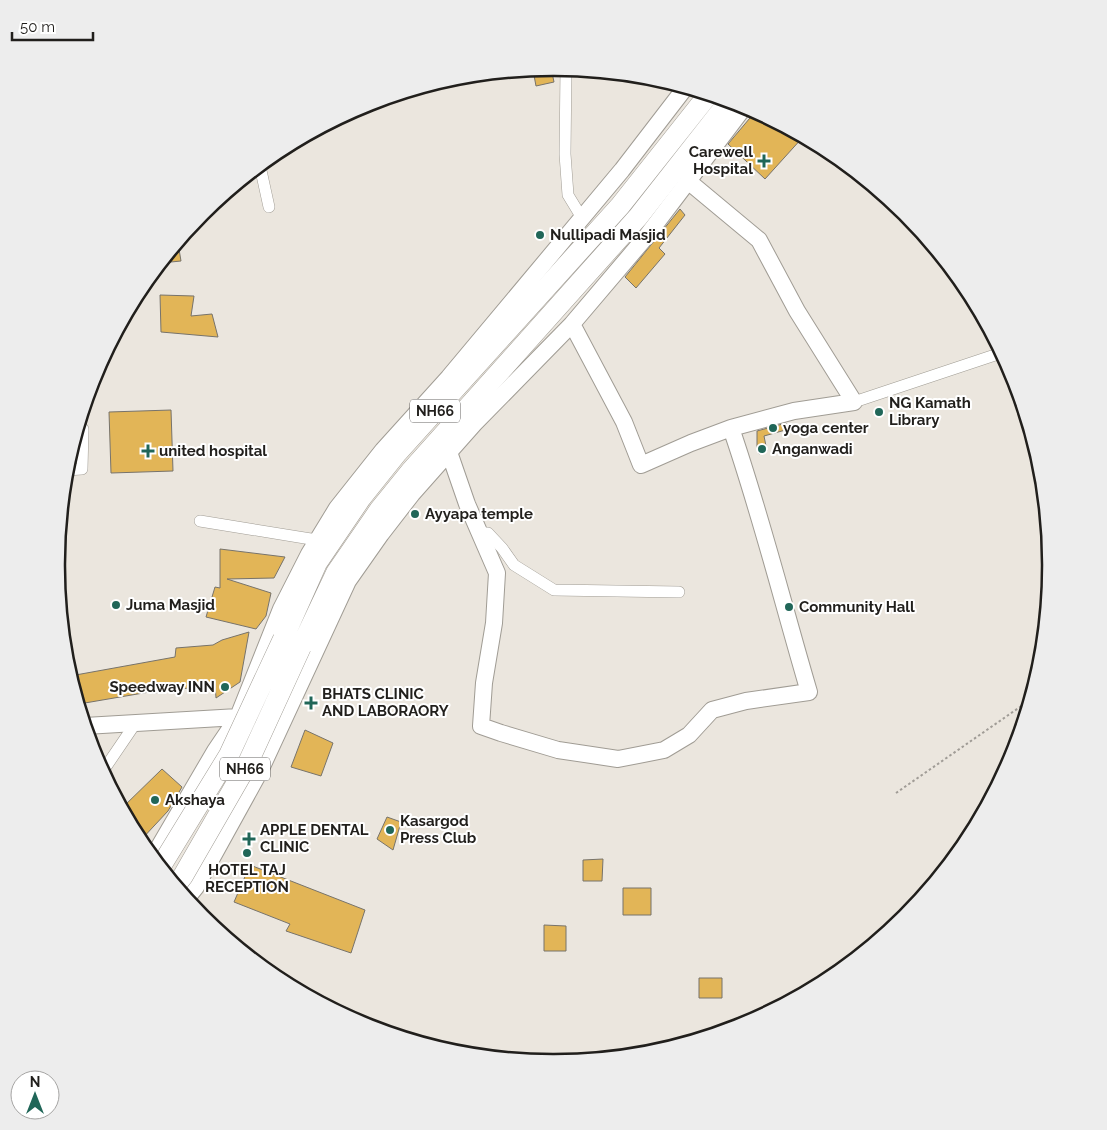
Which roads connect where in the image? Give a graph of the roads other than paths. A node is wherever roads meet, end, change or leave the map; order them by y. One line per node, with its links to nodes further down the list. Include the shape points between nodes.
1 (566, 77): 9 (street, via 568,195)
2 (681, 93): 9 (street)
3 (704, 100): 26 (highway, NH66, bridge, via 620,206 397,453 361,498 317,563 229,755)
4 (724, 107): 27 (highway, NH66, bridge, via 638,217 380,509 336,573 247,765)
5 (739, 114): 7 (street)
6 (262, 173): 8 (street)
7 (688, 181): 10 (street, via 645,238); 12 (street, via 759,240 797,311)
8 (269, 207)
9 (582, 218): 19 (street, via 450,377 377,458 336,508)
10 (572, 324): 13 (street, via 624,422 642,465); 15 (street)
11 (995, 355): 12 (street)
12 (854, 402): 13 (street, via 794,411)
13 (731, 428): 18 (street, via 752,488 809,692 746,701 712,710 689,736 664,750 618,758 558,750 481,726 497,573)
14 (83, 436): 16 (street, via 82,469)
15 (449, 452): 18 (street); 28 (street, via 412,494 348,581 260,771)
16 (74, 469)
17 (200, 521): 19 (street)
18 (481, 533): 20 (street, via 488,533 514,565 554,590)
19 (317, 540): 21 (street, via 281,609)
20 (680, 592)
21 (238, 717): 22 (street); 25 (street)
22 (135, 724): 23 (street); 24 (street)
23 (92, 726)
24 (108, 764)
25 (157, 850)
26 (165, 860)
27 (180, 880)
28 (191, 893)

